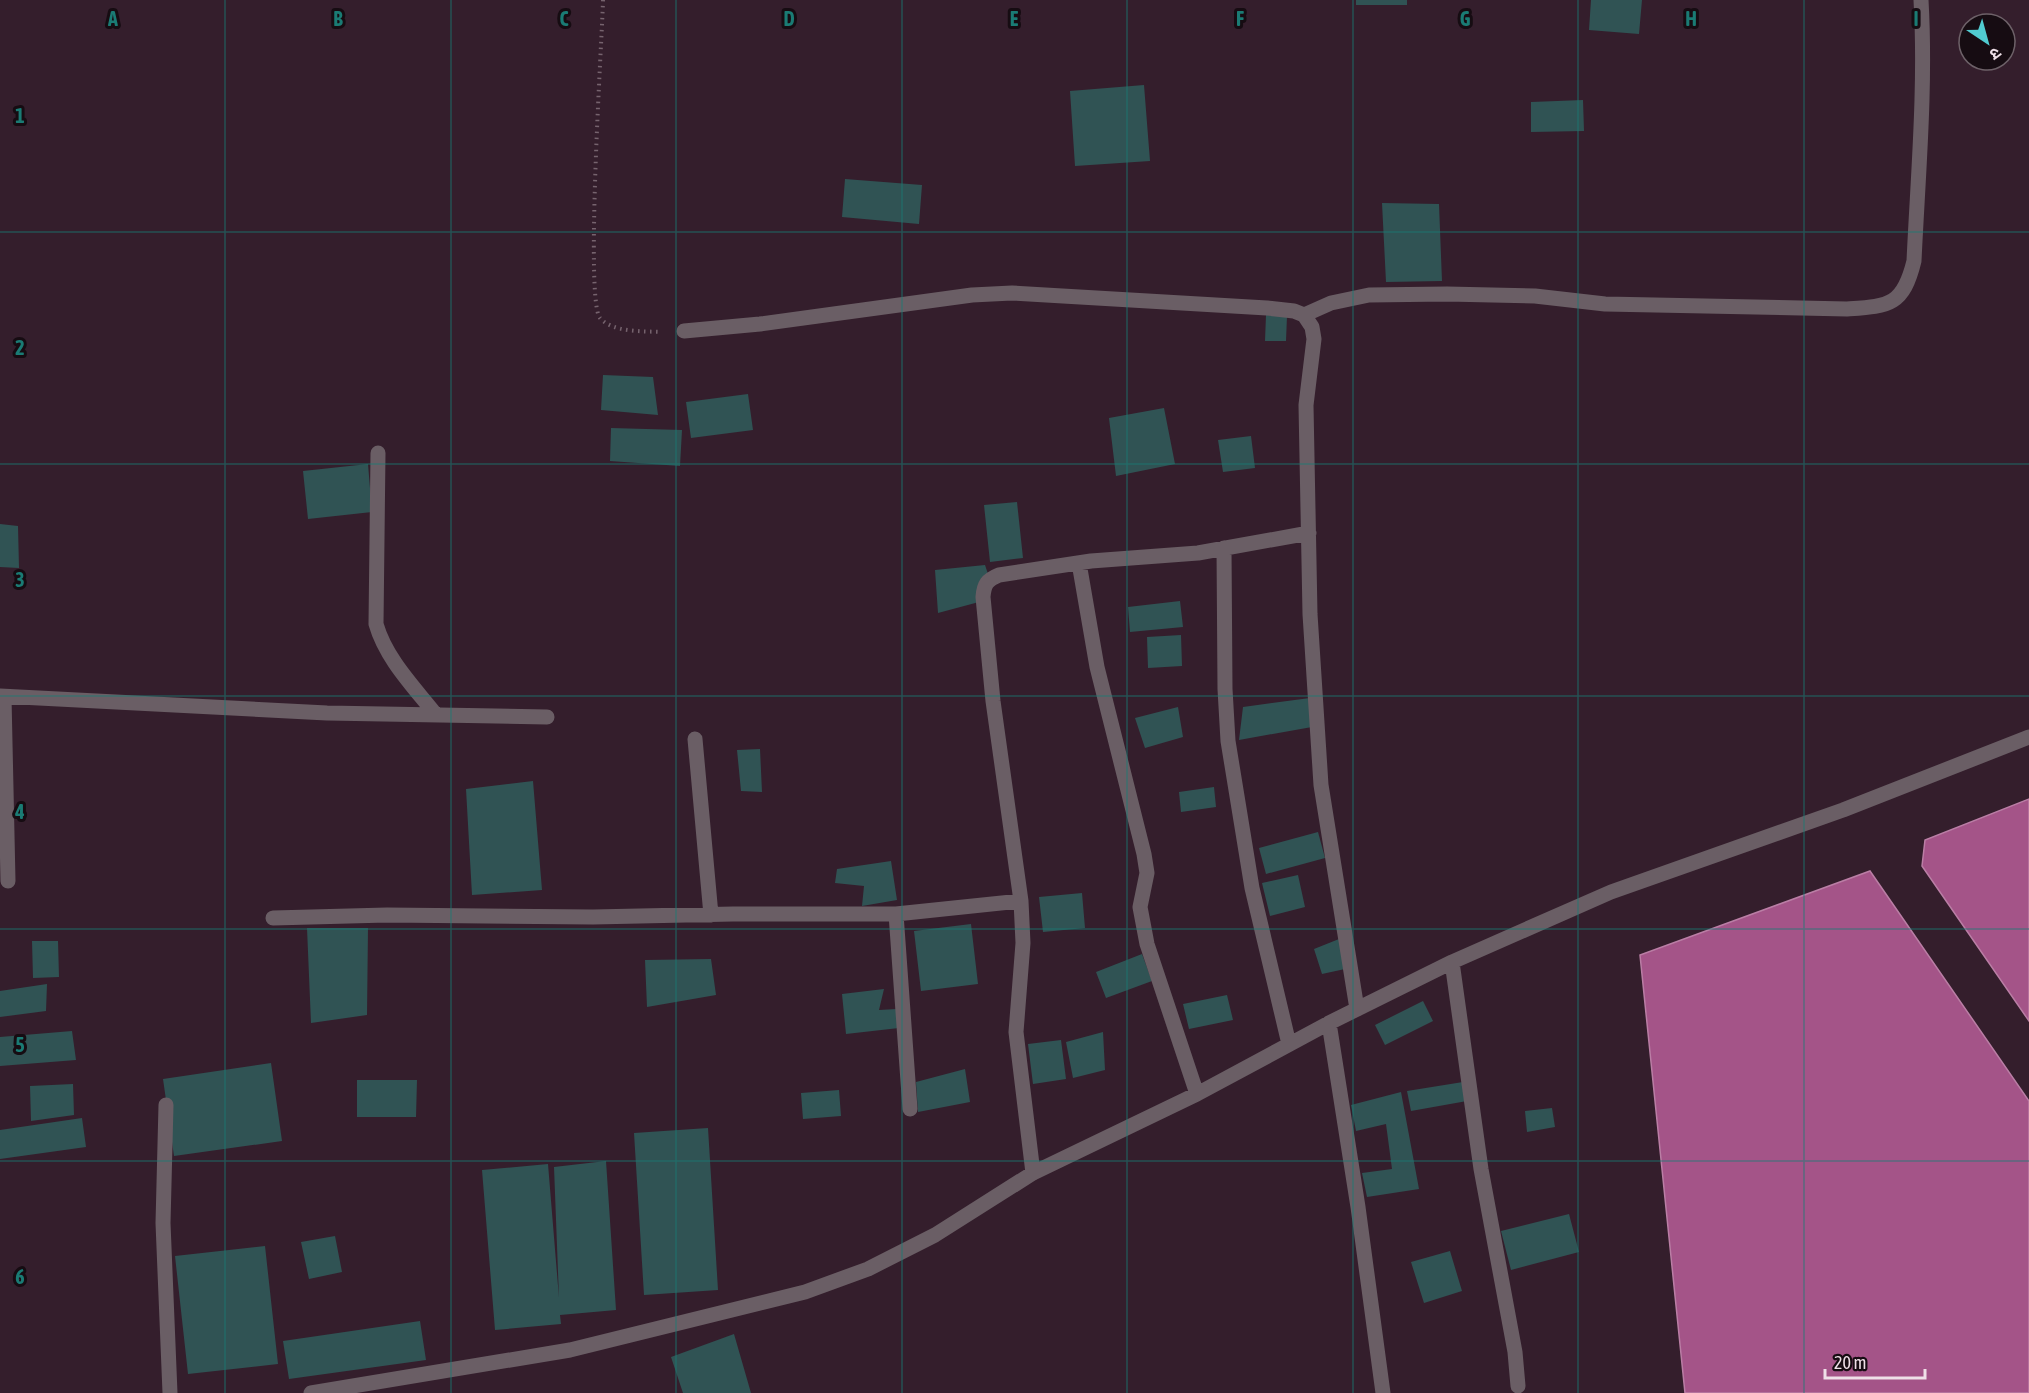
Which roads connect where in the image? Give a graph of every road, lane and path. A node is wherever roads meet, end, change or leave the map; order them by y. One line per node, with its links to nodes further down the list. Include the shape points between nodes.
1 (603, 0): 4 (path, via 593,264 596,309 601,319 617,327)
2 (1921, 0): 3 (street, via 1922,80 1914,261 1909,280 1893,301 1847,309 1605,304 1535,296 1369,295 1331,303)
3 (1304, 315): 4 (street, via 1267,308 1012,293); 6 (street, via 1314,339 1306,405)
4 (684, 331)
5 (378, 453): 10 (street, via 376,624 388,653)
6 (1309, 533): 7 (street); 20 (street, via 1321,785)
7 (1224, 548): 8 (street); 22 (street, via 1228,741 1252,888)
8 (1079, 563): 15 (street, via 999,575 988,580 982,597); 23 (street, via 1097,666 1144,854 1147,873 1140,907 1147,944)
9 (2, 697): 10 (street, via 315,713); 14 (street)
10 (436, 715): 11 (street)
11 (547, 717)
12 (2029, 737): 19 (street, via 1843,810 1611,892)
13 (695, 739): 17 (street)
14 (8, 881)
15 (1021, 901): 16 (street); 26 (street, via 1023,943 1016,1032)
16 (896, 914): 17 (street); 25 (street)
17 (711, 915): 18 (street)
18 (273, 918)
19 (1452, 962): 20 (street); 27 (street, via 1481,1168)
20 (1357, 1009): 21 (street)
21 (1329, 1023): 22 (street); 30 (street)
22 (1289, 1044): 23 (street)
23 (1197, 1094): 26 (street)
24 (166, 1105): 28 (street, via 163,1223)
25 (910, 1108)
26 (1033, 1173): 29 (street, via 935,1235 843,1280 805,1292 570,1350)
27 (1518, 1386)
28 (170, 1393)
29 (311, 1393)
30 (1383, 1393)

